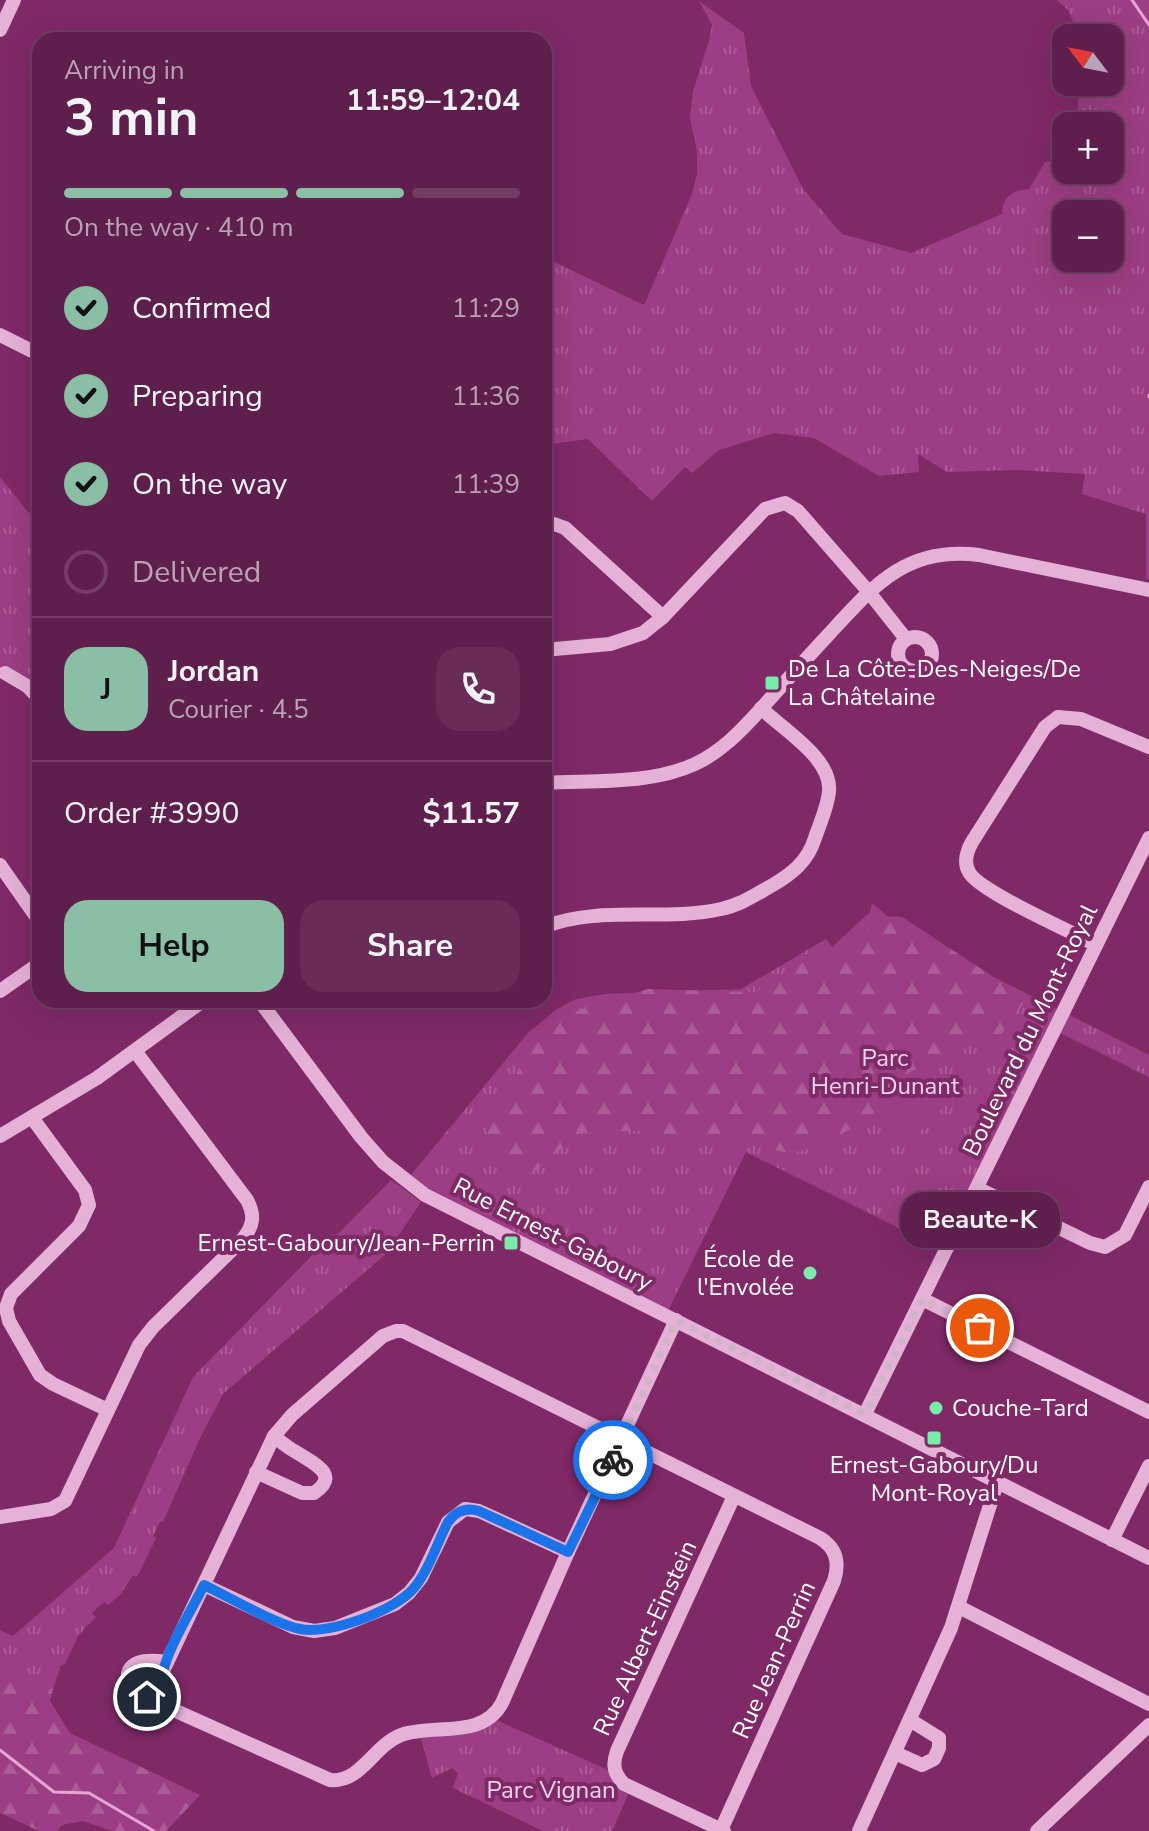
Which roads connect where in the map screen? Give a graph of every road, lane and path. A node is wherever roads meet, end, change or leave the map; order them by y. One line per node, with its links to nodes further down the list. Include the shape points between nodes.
1 (14, 0): 2 (street)
2 (0, 30)
3 (0, 335): 4 (street)
4 (32, 351)
5 (552, 524): 8 (street, via 565,528)
6 (1149, 590): 7 (street, via 954,553 902,567)
7 (868, 591): 8 (street, via 798,511 779,503 765,509); 9 (street); 13 (street)
8 (663, 617): 10 (street, via 622,642)
9 (906, 639)
10 (552, 649)
11 (5, 673): 12 (street)
12 (32, 691)
13 (761, 708): 15 (street, via 717,752 683,769); 19 (street, via 818,759 829,780 813,846 800,866 751,897 719,909 583,918)
14 (1149, 747): 20 (street, via 1081,719 1058,717 1045,727 966,857 968,872 984,887)
15 (552, 782)
16 (1149, 838): 20 (street, Boulevard du Mont-Royal)
17 (0, 865): 18 (street)
18 (32, 911)
19 (552, 925)
20 (1096, 945): 29 (street, Boulevard du Mont-Royal)
21 (32, 969): 22 (street)
22 (0, 991)
23 (193, 1008): 25 (street)
24 (265, 1008): 31 (street, Rue Ernest-Gaboury, via 361,1137 406,1181)
25 (135, 1051): 26 (street); 32 (street, via 247,1200 253,1218 242,1240 145,1336)
26 (33, 1119): 27 (street); 32 (street, via 85,1190 89,1205 79,1226 11,1294 7,1314 40,1375)
27 (0, 1136)
28 (1149, 1187): 29 (street, via 1125,1235 1105,1247)
29 (977, 1188): 30 (street, Boulevard du Mont-Royal)
30 (922, 1299): 33 (street); 34 (street, Boulevard du Mont-Royal)
31 (676, 1320): 34 (street, Rue Ernest-Gaboury); 36 (street)
32 (108, 1410): 41 (street, via 65,1501 51,1509)
33 (1149, 1412)
34 (865, 1414): 39 (street, Rue Ernest-Gaboury)
35 (274, 1436): 36 (street, Rue Jean-Perrin, via 383,1336 396,1331); 38 (street, Rue Jean-Perrin); 38 (street, via 320,1466 323,1485 308,1494)
36 (622, 1439): 40 (street, Rue Jean-Perrin); 43 (street)
37 (1149, 1466): 42 (street)
38 (256, 1472): 45 (street, Rue Jean-Perrin)
39 (997, 1483): 42 (street, Rue Ernest-Gaboury); 46 (street)
40 (734, 1496): 53 (street, Rue Jean-Perrin, via 827,1542 837,1563 834,1581); 53 (street, Rue Albert-Einstein, via 614,1765 624,1784)
41 (0, 1517)
42 (1112, 1540): 44 (street, Rue Ernest-Gaboury)
43 (568, 1552): 45 (street, via 465,1509 448,1522 409,1593 395,1604 324,1630 293,1627); 48 (street, via 492,1718 478,1725 400,1736 338,1781)
44 (1149, 1558)
45 (204, 1585): 47 (street, Rue Jean-Perrin)
46 (959, 1607): 49 (street); 50 (street)
47 (166, 1662): 48 (street, Rue Jean-Perrin); 48 (street, via 140,1660 127,1679 132,1690)
48 (161, 1704)
49 (1149, 1704)
50 (910, 1720): 52 (street); 52 (street, via 939,1738 939,1748 934,1759 922,1765)
51 (1149, 1725): 55 (street)
52 (895, 1753): 54 (street)
53 (723, 1830)
54 (859, 1831)
55 (1037, 1831)

